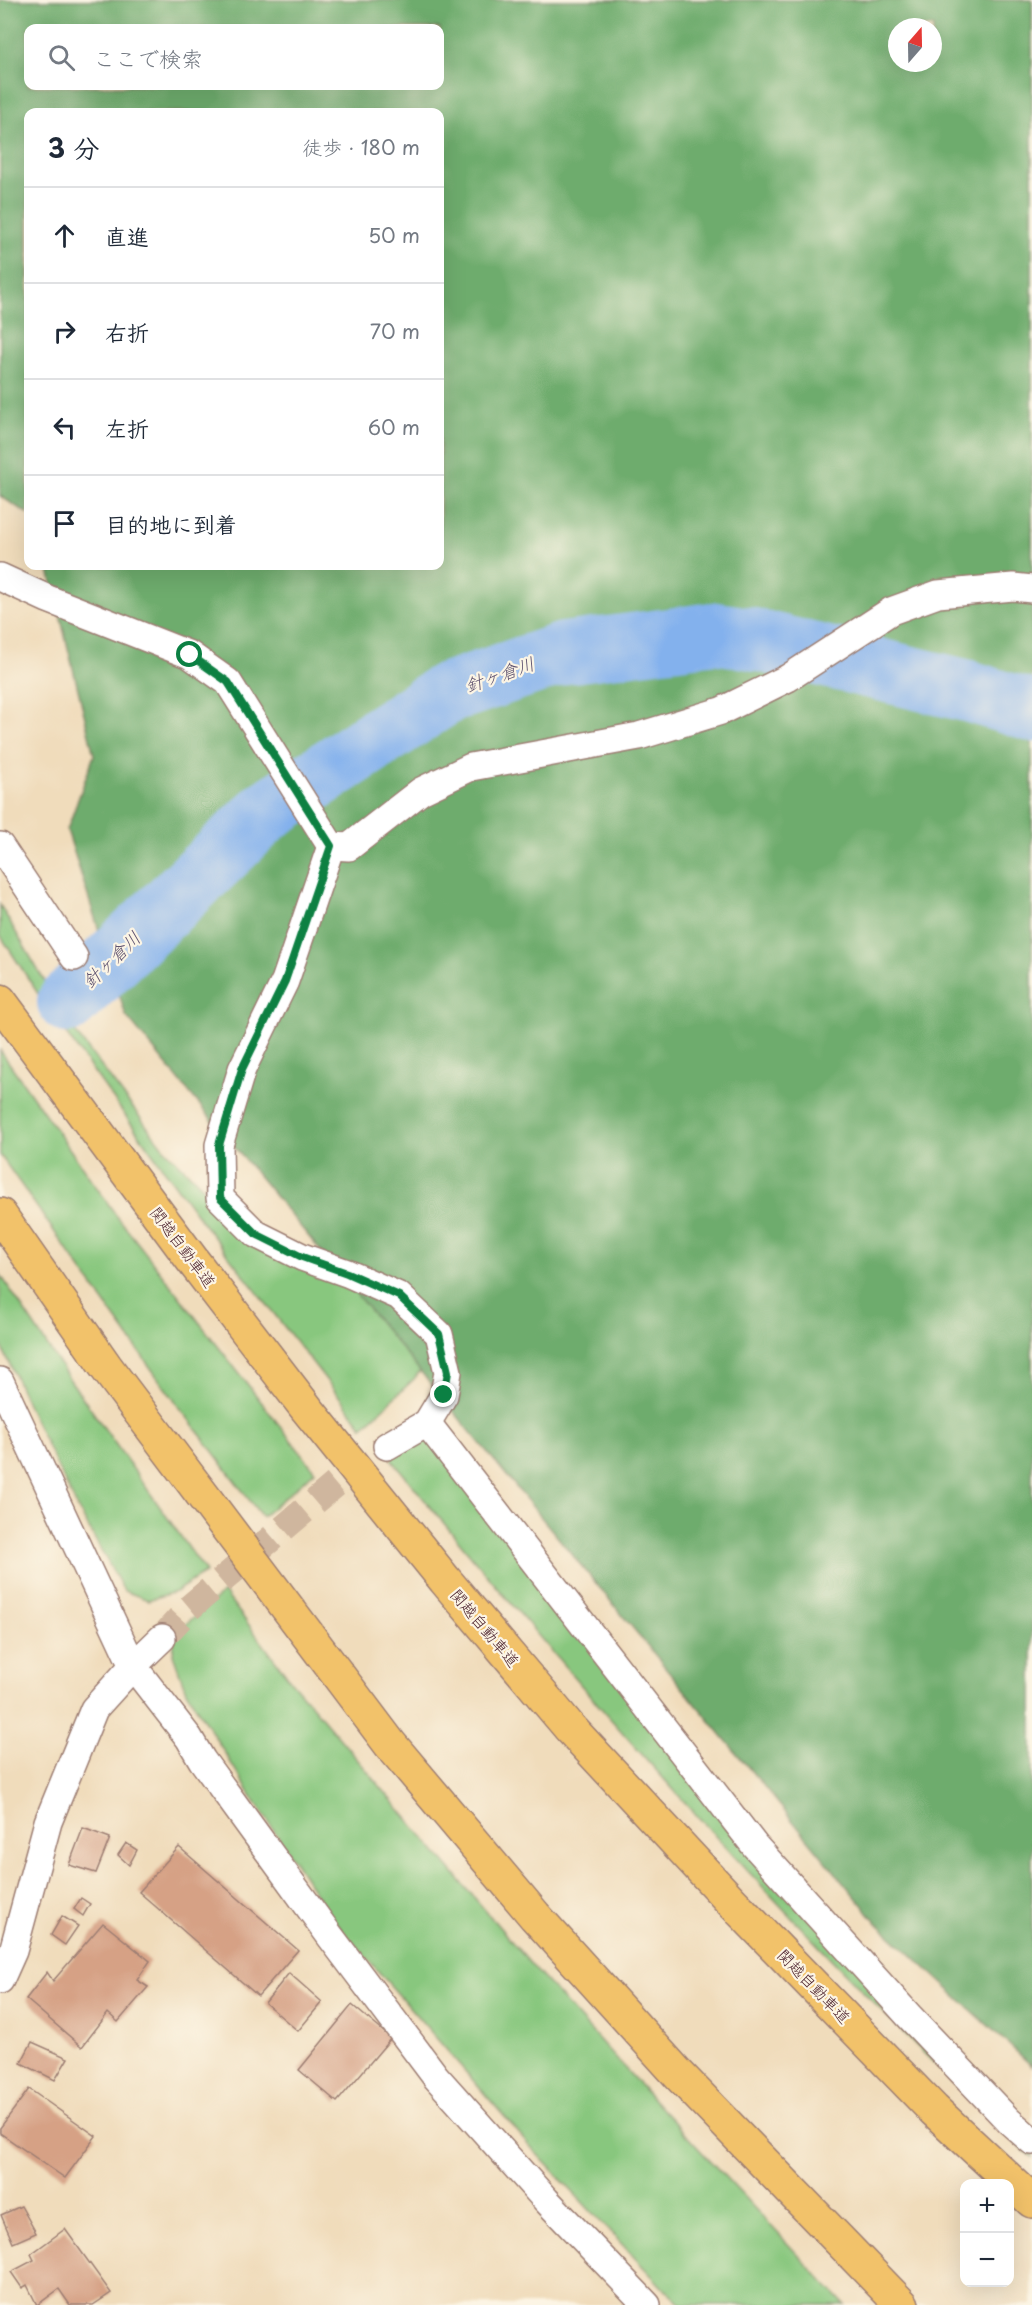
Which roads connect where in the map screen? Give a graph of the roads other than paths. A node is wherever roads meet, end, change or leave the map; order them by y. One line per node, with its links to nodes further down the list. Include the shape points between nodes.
1 (0, 577): 4 (street, via 190,655 228,682)
2 (1032, 590): 4 (street, via 1013,587 938,594 891,611 788,678 721,711 639,736 471,767 421,790 349,846)
3 (0, 846): 5 (street)
4 (331, 846): 9 (street, via 285,981 242,1069 219,1145 220,1198 256,1234 399,1296 439,1334 448,1372 444,1395)
5 (74, 957)
6 (0, 1001): 15 (highway, 関越自動車道, via 307,1409 570,1728 926,2102)
7 (0, 1215): 17 (highway, via 106,1367 390,1744 655,2048)
8 (0, 1381): 12 (street)
9 (427, 1423): 10 (street); 14 (street, via 755,1846 909,2016)
10 (387, 1446)
11 (162, 1638): 12 (street)
12 (133, 1666): 13 (street, via 94,1709 48,1822 13,1951); 16 (street, via 436,2077)
13 (0, 1980)
14 (1032, 2142)
15 (1032, 2201)
16 (647, 2305)
17 (902, 2305)

